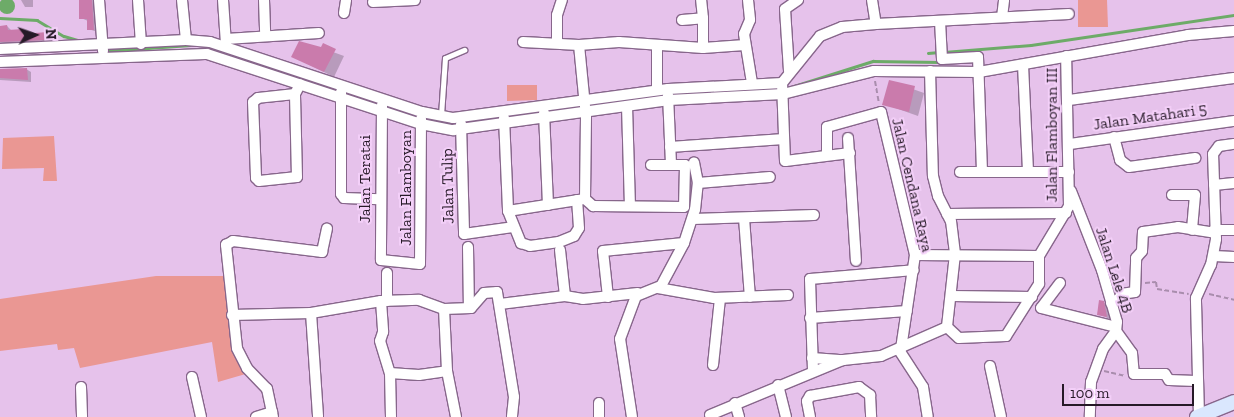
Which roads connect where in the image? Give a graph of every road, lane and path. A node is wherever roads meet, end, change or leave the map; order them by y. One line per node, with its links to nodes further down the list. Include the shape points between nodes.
1 (99, 0): 37 (street)
2 (138, 0): 28 (street)
3 (182, 0): 25 (street)
4 (223, 0): 29 (street)
5 (264, 0): 24 (street)
6 (346, 0): 15 (street)
7 (415, 0): 14 (street)
8 (562, 0): 27 (street)
9 (701, 0): 18 (street)
10 (748, 0): 30 (street, via 750,20 744,34)
11 (798, 0): 43 (street, via 784,9)
12 (872, 0): 21 (street)
13 (1004, 0): 17 (street)
14 (373, 2)
15 (344, 13)
16 (1069, 14): 17 (street)
17 (1002, 17): 20 (street)
18 (703, 18): 19 (street); 34 (street)
19 (682, 20)
20 (940, 21): 21 (street); 46 (street, via 944,60 978,57)
21 (876, 24): 43 (street, via 842,27 820,36)
22 (1234, 31): 38 (street)
23 (319, 33): 24 (street)
24 (265, 36): 29 (street)
25 (186, 40): 28 (street); 29 (street)
26 (523, 42): 27 (street)
27 (556, 42): 31 (street)
28 (141, 44): 37 (street)
29 (228, 44): 40 (street); 50 (street)
30 (745, 45): 34 (street); 48 (street)
31 (579, 46): 32 (street, via 619,42); 58 (street)
32 (657, 46): 34 (street); 52 (street)
33 (33, 48): 35 (street); 37 (street); 39 (street)
34 (703, 48)
35 (0, 49)
36 (464, 50): 64 (lane, via 445,58)
37 (103, 51): 39 (street); 40 (street, via 202,54)
38 (1066, 56): 42 (street); 57 (street, Jalan Flamboyan III)
39 (34, 60): 41 (street)
40 (230, 61): 49 (street)
41 (0, 62)
42 (1023, 65): 46 (street); 81 (street)
43 (789, 71): 51 (street)
44 (874, 71): 45 (street); 51 (street); 63 (path)
45 (930, 71): 46 (street); 98 (street, via 933,176 938,196)
46 (979, 72): 83 (street)
47 (1234, 78): 57 (street)
48 (752, 83): 51 (street); 54 (street)
49 (300, 84): 53 (street); 55 (street)
50 (344, 86): 55 (street); 56 (street)
51 (782, 88): 54 (street); 71 (street)
52 (657, 90): 54 (street); 58 (street)
53 (295, 94): 53 (street, via 298,176 258,181 253,102 258,98)
54 (668, 94): 59 (street); 74 (street)
55 (339, 97): 60 (street); 91 (street, via 341,194 344,198)
56 (383, 99): 60 (street, Jalan Teratai); 61 (street)
57 (1069, 100): 72 (street, Jalan Flamboyan III)
58 (584, 106): 59 (street); 62 (street); 92 (street)
59 (627, 106): 94 (street)
60 (380, 111): 67 (street); 91 (street, Jalan Teratai)
61 (422, 112): 64 (street); 67 (street, Jalan Flamboyan)
62 (544, 112): 65 (street); 93 (street)
63 (881, 112): 76 (street, Jalan Cendana Raya, via 827,127); 110 (street, Jalan Cendana Raya)
64 (441, 116): 68 (street)
65 (504, 118): 68 (street); 95 (street)
66 (1234, 121): 69 (street, Jalan Matahari 5)
67 (421, 124): 68 (street); 114 (street, Jalan Flamboyan, via 420,264)
68 (461, 124): 101 (street, Jalan Tulip, via 464,234)
69 (1114, 136): 72 (street, Jalan Matahari 5); 77 (street, via 1120,160 1129,167)
70 (848, 138): 75 (street)
71 (784, 139): 74 (street); 76 (street, via 787,162)
72 (1070, 144): 84 (street, Jalan Flamboyan III)
73 (1234, 144): 88 (street, via 1215,149)
74 (670, 147): 78 (street)
75 (850, 154): 76 (street); 115 (street)
76 (827, 155)
77 (1195, 158)
78 (671, 164): 79 (street); 80 (street)
79 (651, 165)
80 (692, 166): 86 (street); 94 (street, via 684,207)
81 (1028, 171): 83 (street); 84 (street)
82 (960, 172): 83 (street)
83 (982, 172)
84 (1069, 172): 89 (street, Jalan Flamboyan III)
85 (770, 177): 86 (street)
86 (698, 183): 100 (street)
87 (1234, 183): 88 (street)
88 (1214, 185): 105 (street)
89 (1069, 189): 96 (street, Jalan Flamboyan III); 132 (street, Jalan Lele 4B, via 1097,256)
90 (1172, 195): 103 (street, via 1195,195)
91 (380, 199): 114 (street, Jalan Teratai)
92 (581, 200): 93 (street); 94 (street, via 593,206); 101 (street, via 580,228 574,236 559,242 525,245)
93 (548, 205): 95 (street)
94 (630, 206)
95 (508, 211): 101 (street)
96 (1066, 213): 98 (street); 111 (street)
97 (814, 214): 99 (street)
98 (948, 214): 109 (street)
99 (744, 218): 100 (street); 125 (street)
100 (693, 219): 106 (street)
101 (513, 227)
102 (327, 230): 138 (street, via 322,252 228,242)
103 (1192, 230): 105 (street); 119 (street, via 1178,227 1143,232 1142,251 1136,258)
104 (1234, 230): 105 (street)
105 (1214, 232): 112 (street)
106 (684, 243): 120 (street); 127 (street, via 602,251)
107 (468, 247): 134 (street)
108 (560, 250): 124 (street)
109 (955, 254): 110 (street); 111 (street); 126 (street)
110 (915, 255): 116 (street, Jalan Cendana Raya)
111 (1040, 256): 128 (street, via 1039,284)
112 (1214, 256): 113 (street); 123 (street)
113 (1234, 257)
114 (381, 260)
115 (856, 261)
116 (914, 270): 136 (street, Jalan Cendana Raya); 139 (street, via 810,279)
117 (387, 273): 131 (street)
118 (1060, 283): 141 (street, via 1042,308)
119 (1135, 284): 123 (path, via 1156,282 1157,289); 132 (street, via 1135,292 1120,294 1120,298)
120 (658, 288): 121 (street); 129 (street)
121 (638, 293): 127 (street); 169 (street, via 619,349)
122 (788, 295): 125 (street)
123 (1197, 295): 130 (path, via 1218,293); 153 (street)
124 (565, 296): 127 (street, via 582,299); 133 (street)
125 (750, 296): 129 (street)
126 (951, 296): 128 (street); 140 (street)
127 (608, 297)
128 (1032, 297): 140 (street, via 1006,336 959,338)
129 (720, 298): 145 (street)
130 (1234, 300)
131 (384, 301): 135 (street, via 419,300); 137 (street); 150 (street, via 380,341)
132 (1110, 303): 141 (street, Jalan Lele 4B)
133 (500, 304): 134 (street, via 498,292 485,292); 167 (street, via 514,397)
134 (469, 308): 135 (street)
135 (444, 309): 149 (street)
136 (907, 310): 139 (street); 142 (street, Jalan Cendana Raya)
137 (311, 313): 138 (street); 164 (street)
138 (232, 315): 159 (street, via 240,358 266,390)
139 (810, 318): 143 (street)
140 (947, 327): 142 (street)
141 (1116, 329): 148 (street, Jalan Lele 4B); 151 (street, via 1132,353)
142 (900, 350): 144 (street, via 881,356); 174 (street, via 923,387)
143 (812, 358): 144 (street); 147 (street)
144 (842, 360): 147 (street)
145 (713, 365)
146 (990, 366): 175 (street)
147 (814, 370): 154 (street)
148 (1094, 370): 151 (path); 176 (street, Jalan Lele 4B, via 1088,402)
149 (447, 371): 150 (street, via 419,375); 166 (street)
150 (390, 373): 165 (street)
151 (1134, 374): 153 (street, via 1165,374 1169,380)
152 (192, 377): 162 (street)
153 (1196, 381): 177 (street)
154 (778, 385): 158 (street); 171 (street)
155 (81, 387): 161 (street)
156 (1234, 402): 177 (street)
157 (598, 403): 168 (street)
158 (735, 403): 160 (street); 170 (street)
159 (273, 415): 163 (street)
160 (710, 415)
161 (82, 417)
162 (201, 417)
163 (256, 417)
164 (318, 417)
165 (391, 417)
166 (456, 417)
167 (512, 417)
168 (599, 417)
169 (632, 417)
170 (739, 417)
171 (786, 417)
172 (810, 417): 173 (street, via 807,401 810,396 859,387 870,395)
173 (871, 417)
174 (928, 417)
175 (1001, 417)
176 (1090, 417)
177 (1198, 417)

